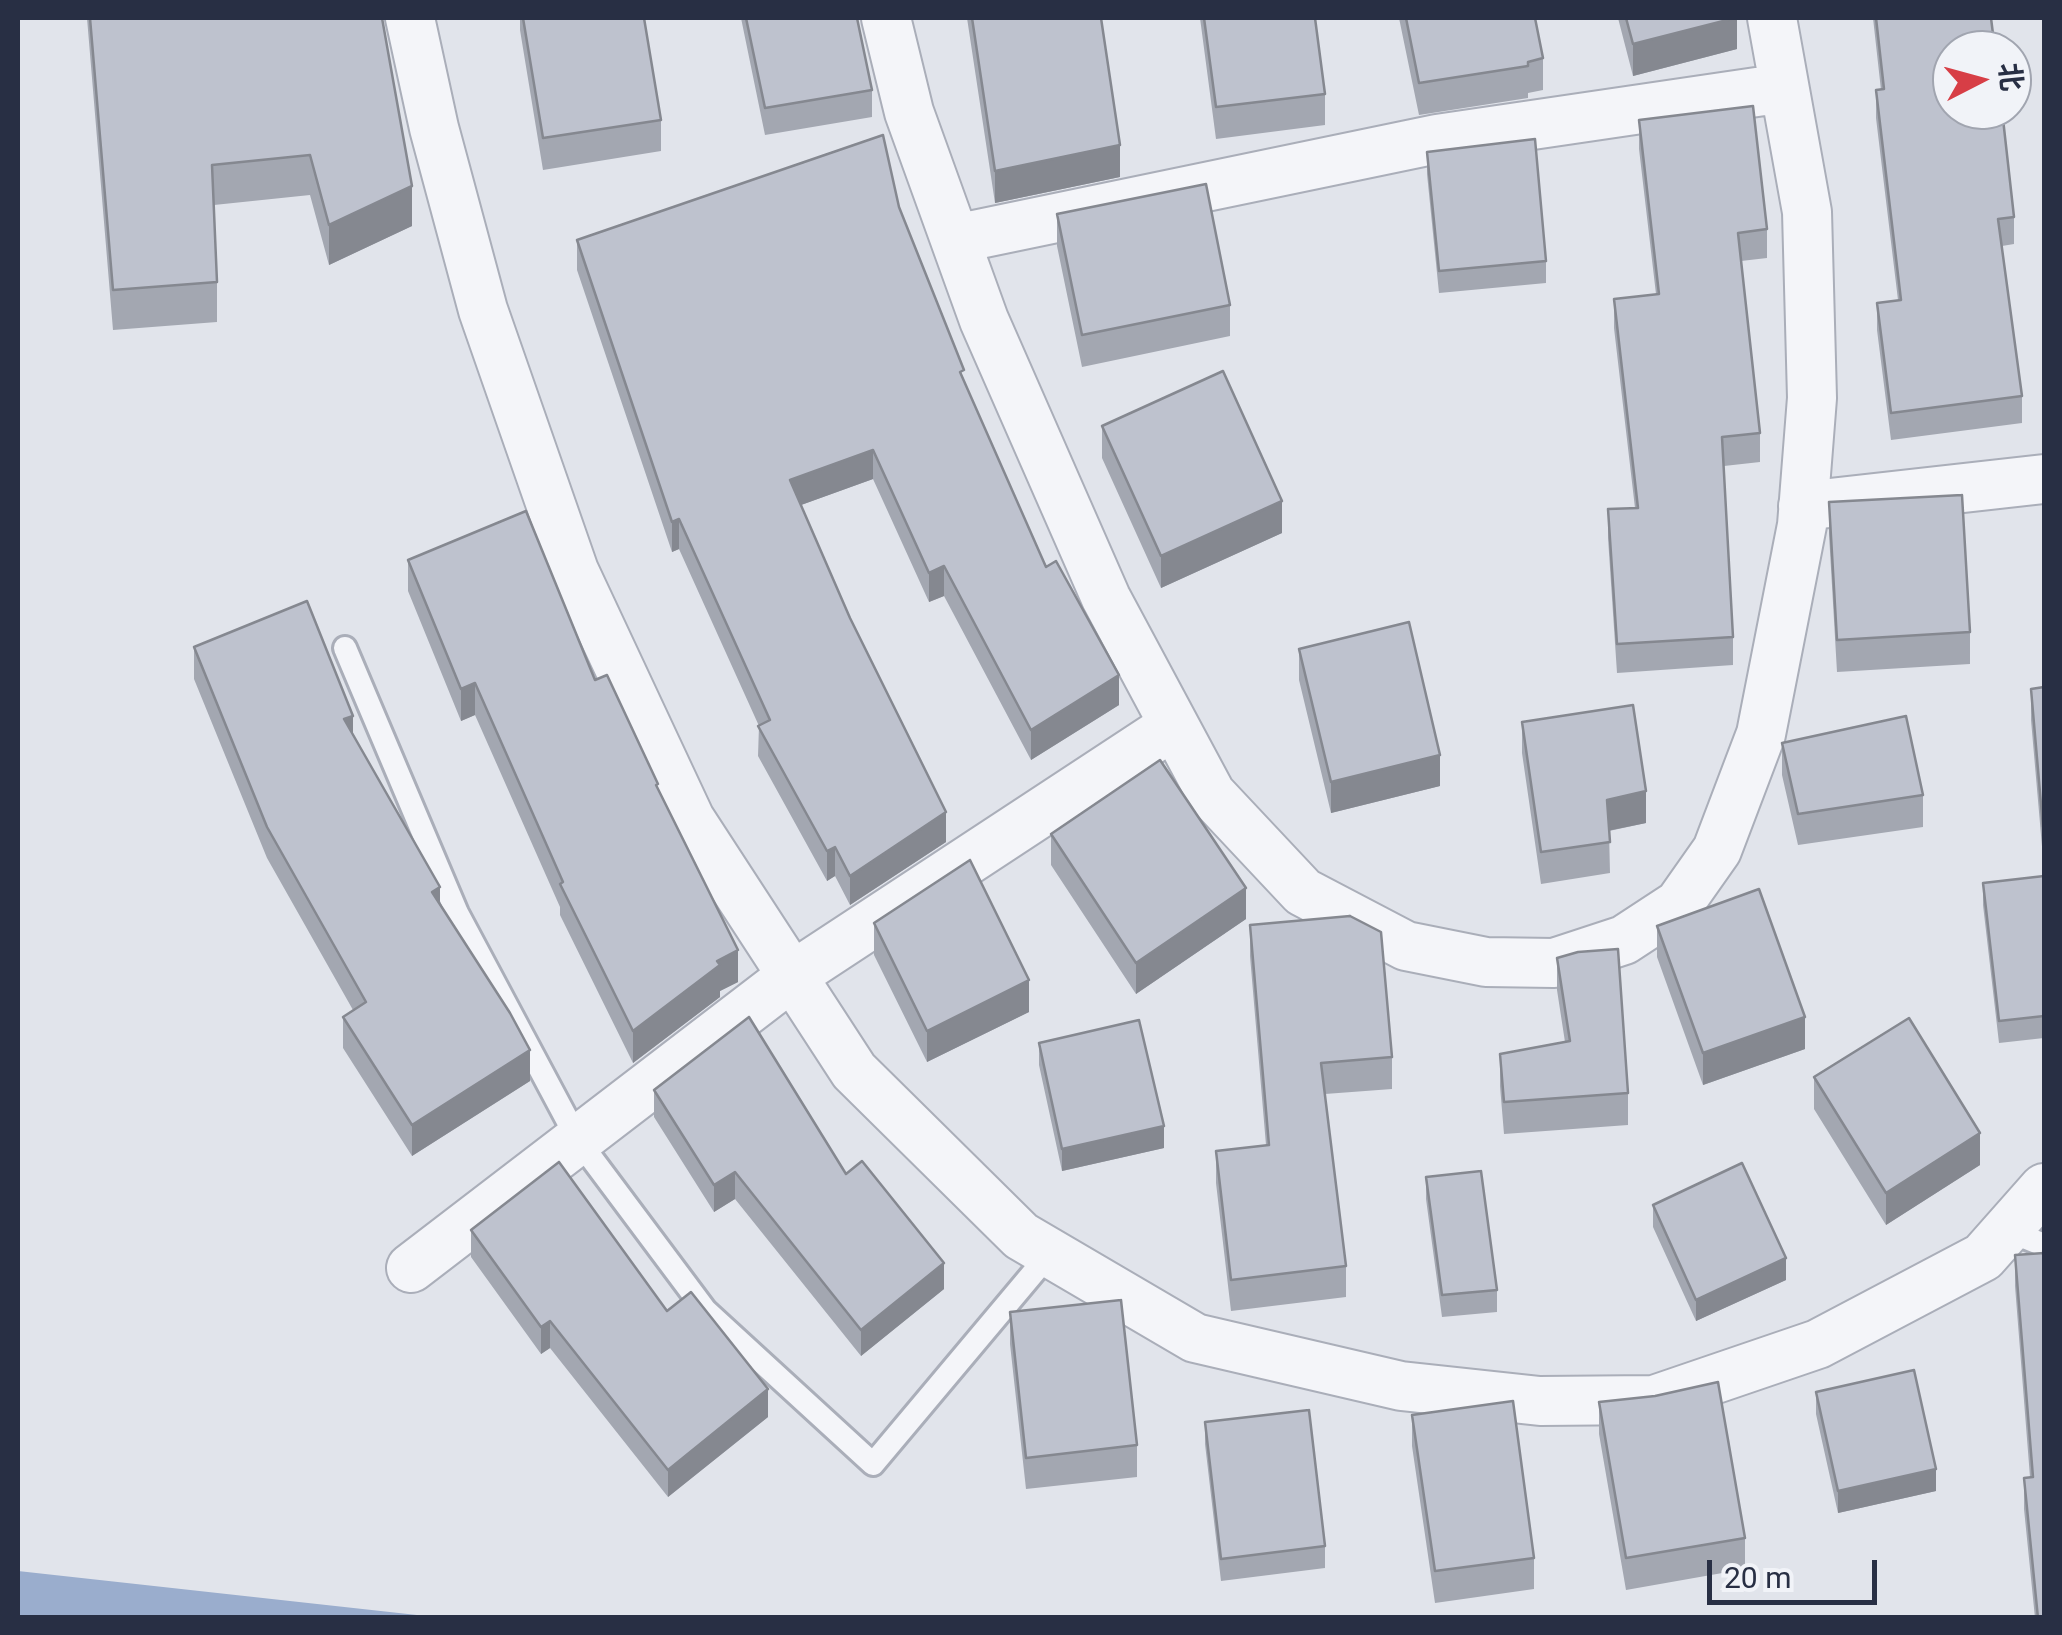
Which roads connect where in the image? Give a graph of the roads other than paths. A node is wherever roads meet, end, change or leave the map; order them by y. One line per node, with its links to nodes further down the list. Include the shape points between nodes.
1 (410, 18): 10 (street, via 483,310 574,571 690,819)
2 (886, 18): 5 (street, via 909,112)
3 (1772, 18): 4 (street)
4 (1784, 88): 5 (street, via 1437,138); 7 (street, via 1808,212 1812,398)
5 (955, 239): 9 (street, via 1106,598)
6 (2044, 478): 7 (street)
7 (1804, 506): 9 (street, via 1761,734 1717,850 1679,904 1624,940 1554,962 1486,962 1406,946 1303,892 1210,794)
8 (345, 648): 11 (lane, via 457,913)
9 (1174, 725): 10 (street)
10 (792, 976): 11 (street); 14 (street, via 854,1071 1021,1236)
11 (578, 1140): 14 (lane, via 705,1310 872,1464); 15 (street)
12 (2044, 1188): 13 (street)
13 (2026, 1237): 14 (street, via 1818,1344 1654,1400 1540,1401 1402,1386 1195,1338)
14 (1050, 1253)
15 (411, 1268)

